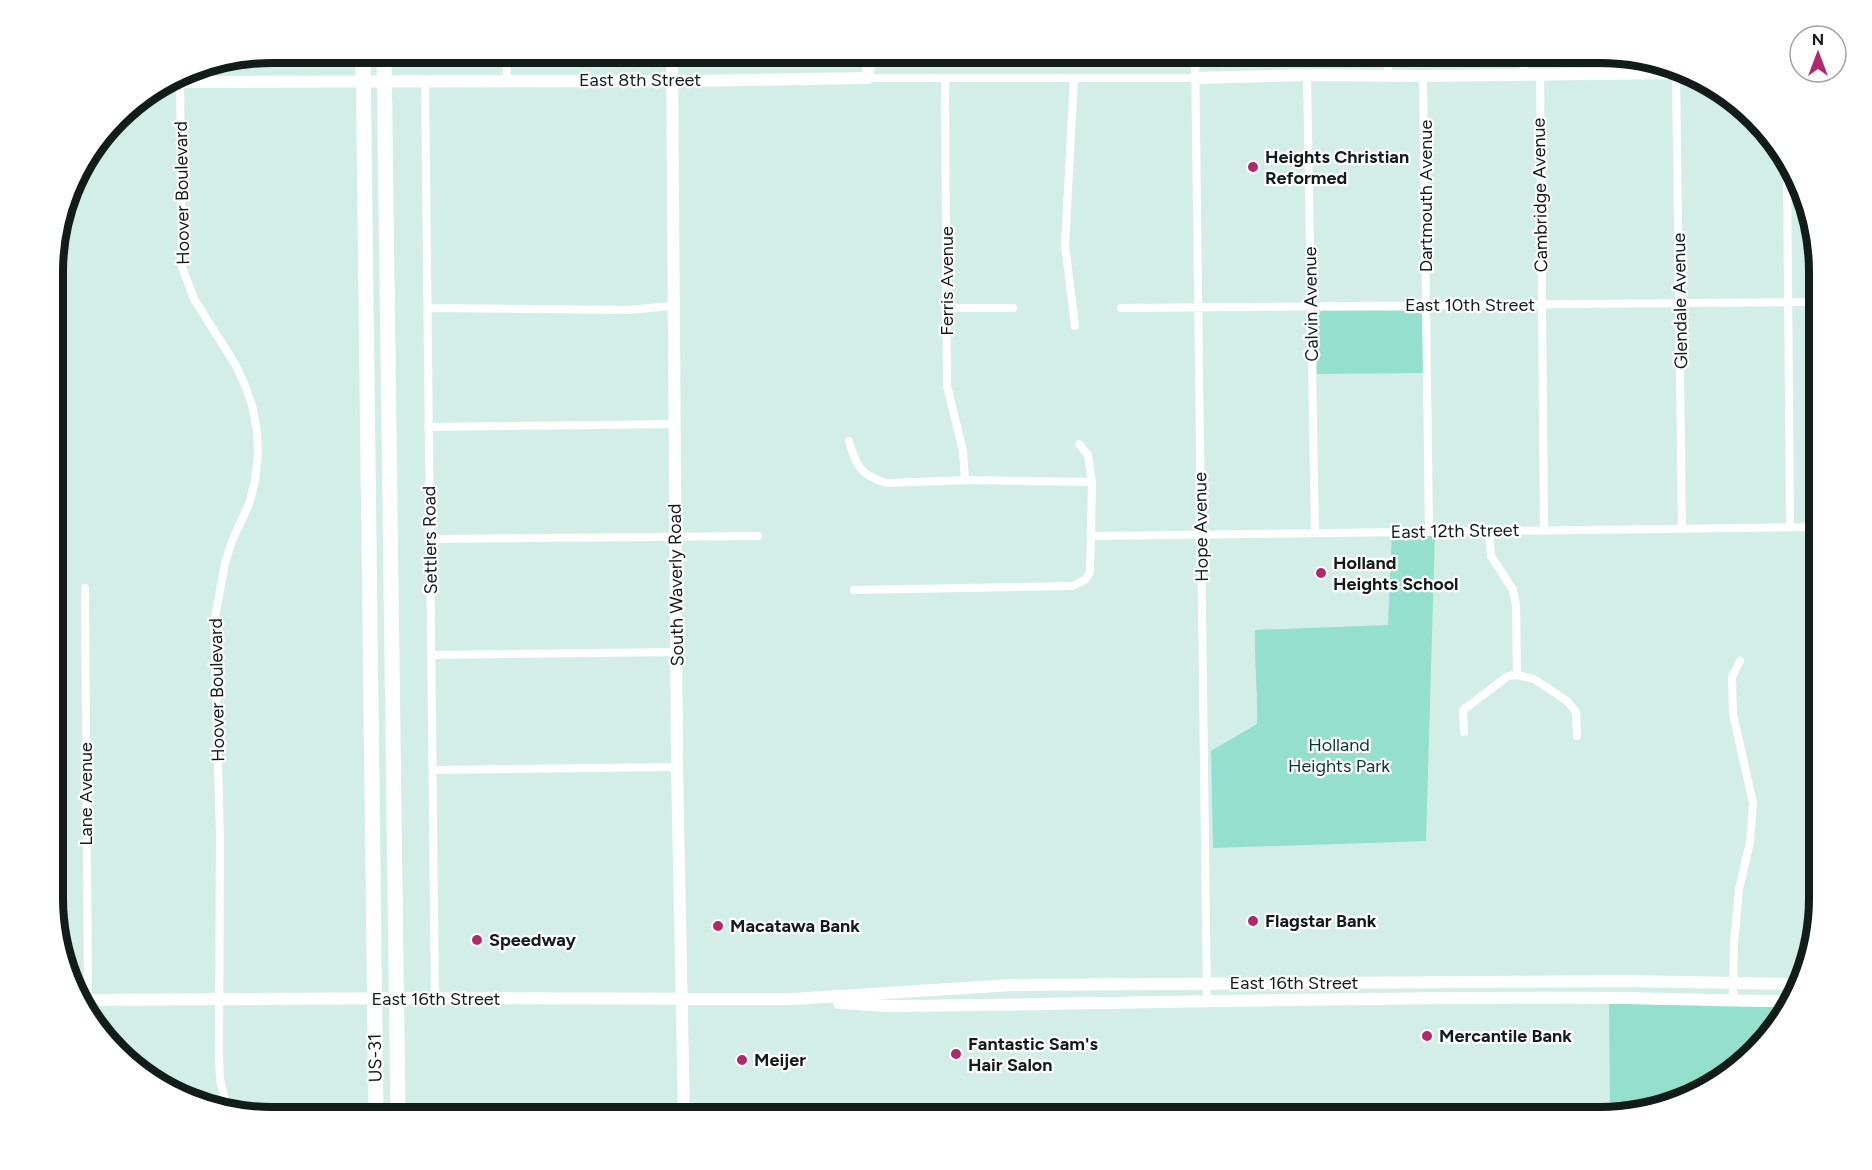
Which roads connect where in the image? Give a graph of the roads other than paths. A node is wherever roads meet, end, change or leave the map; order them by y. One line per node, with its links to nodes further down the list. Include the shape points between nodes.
1 (363, 63): 24 (highway, US-31)
2 (384, 63): 25 (highway)
3 (506, 63): 22 (street)
4 (672, 63): 19 (main road, South Waverly Road)
5 (871, 63): 15 (main road)
6 (1195, 63): 17 (street, Hope Avenue)
7 (1388, 63): 13 (street)
8 (1524, 63): 11 (street)
9 (1642, 68): 12 (main road, East 8th Street)
10 (1307, 75): 13 (main road, East 8th Street); 17 (main road, East 8th Street); 34 (street, Calvin Avenue)
11 (1524, 75): 12 (main road, East 8th Street); 14 (main road, East 8th Street)
12 (1539, 75): 32 (street, Cambridge Avenue)
13 (1388, 76): 14 (main road, East 8th Street)
14 (1423, 76): 35 (street, Dartmouth Avenue)
15 (867, 78): 18 (street, East 8th Street); 19 (main road, East 8th Street)
16 (1074, 78): 17 (street, East 8th Street); 18 (street, East 8th Street); 42 (street, via 1065,245)
17 (1195, 78): 36 (street, Hope Avenue)
18 (945, 79): 38 (street, Ferris Avenue)
19 (672, 80): 22 (main road, East 8th Street); 33 (main road, South Waverly Road)
20 (1682, 80): 31 (street, Glendale Avenue)
21 (424, 81): 22 (main road, East 8th Street); 25 (main road, East 8th Street); 37 (street, Settlers Road)
22 (507, 81)
23 (186, 82): 24 (main road, East 8th Street)
24 (363, 82): 25 (main road, East 8th Street); 28 (highway, US-31)
25 (384, 82): 41 (highway)
26 (174, 87): 78 (street, Hoover Boulevard, via 182,267 194,299 244,382 257,431 255,481 225,563 214,623)
27 (1787, 180): 29 (street)
28 (366, 299): 41 (highway, via 376,308); 71 (highway, US-31)
29 (1789, 302): 30 (street, East 10th Street); 31 (street, East 10th Street); 49 (street)
30 (1809, 302)
31 (1681, 304): 32 (street, East 10th Street); 51 (street, Glendale Avenue)
32 (1542, 305): 35 (street, East 10th Street); 52 (street, Cambridge Avenue)
33 (673, 306): 37 (street, via 627,310); 43 (main road, South Waverly Road)
34 (1312, 306): 35 (street, East 10th Street); 36 (street, East 10th Street); 55 (street, Calvin Avenue)
35 (1427, 306): 53 (street, Dartmouth Avenue)
36 (1197, 307): 40 (street, East 10th Street); 56 (street, Hope Avenue)
37 (428, 308): 44 (street, Settlers Road)
38 (948, 308): 39 (street); 47 (street, Ferris Avenue, via 947,386 963,451)
39 (1013, 308)
40 (1121, 308)
41 (388, 310): 72 (highway)
42 (1075, 326)
43 (674, 424): 44 (street); 59 (main road, South Waverly Road)
44 (428, 427): 60 (street, Settlers Road)
45 (849, 441): 47 (street, via 857,464 875,479 887,483)
46 (1079, 444): 48 (street, via 1088,455)
47 (964, 480): 48 (street)
48 (1092, 482): 58 (street)
49 (1790, 527): 50 (street, East 12th Street); 51 (street, East 12th Street)
50 (1809, 527)
51 (1682, 528): 52 (street, East 12th Street)
52 (1544, 530): 54 (street, East 12th Street)
53 (1429, 531): 54 (street, East 12th Street); 55 (street, East 12th Street)
54 (1489, 531): 66 (street, via 1491,556 1513,590)
55 (1315, 533): 56 (street, East 12th Street)
56 (1201, 534): 58 (street, East 12th Street); 73 (street, Hope Avenue)
57 (758, 536): 59 (street)
58 (1091, 536): 62 (street, via 1090,572 1073,586)
59 (675, 538): 60 (street); 63 (main road, South Waverly Road)
60 (431, 539): 64 (street, Settlers Road)
61 (85, 588): 76 (street, Lane Avenue)
62 (854, 590)
63 (676, 652): 64 (street); 69 (main road, South Waverly Road)
64 (431, 655): 70 (street, Settlers Road)
65 (1740, 661): 74 (street, via 1732,677 1733,714 1753,803 1750,842 1739,890)
66 (1517, 675): 67 (street, via 1508,676 1463,710); 68 (street, via 1534,679 1566,701 1576,712)
67 (1464, 732)
68 (1577, 736)
69 (677, 767): 70 (street); 81 (main road, South Waverly Road)
70 (433, 770): 77 (street, Settlers Road)
71 (372, 774): 72 (highway); 79 (highway, US-31)
72 (395, 774): 80 (highway)
73 (1207, 983): 74 (main road, East 16th Street); 82 (main road, East 16th Street, via 1012,985); 84 (street, Hope Avenue)
74 (1733, 984): 75 (main road, East 16th Street); 85 (street)
75 (1790, 984)
76 (83, 986)
77 (435, 998): 80 (main road, East 16th Street); 81 (main road, East 16th Street)
78 (220, 999): 79 (main road, East 16th Street); 83 (main road, East 16th Street); 87 (street, Hoover Boulevard, via 220,1079)
79 (374, 999): 80 (main road, East 16th Street); 88 (highway, US-31)
80 (396, 999): 89 (highway)
81 (683, 999): 82 (main road, East 16th Street); 90 (main road, South Waverly Road)
82 (793, 999): 84 (main road, East 16th Street, via 886,1006)
83 (90, 1000)
84 (1207, 1001): 85 (main road, East 16th Street)
85 (1732, 1001): 86 (main road, East 16th Street)
86 (1781, 1001)
87 (225, 1101)
88 (376, 1107)
89 (398, 1107)
90 (684, 1107)

